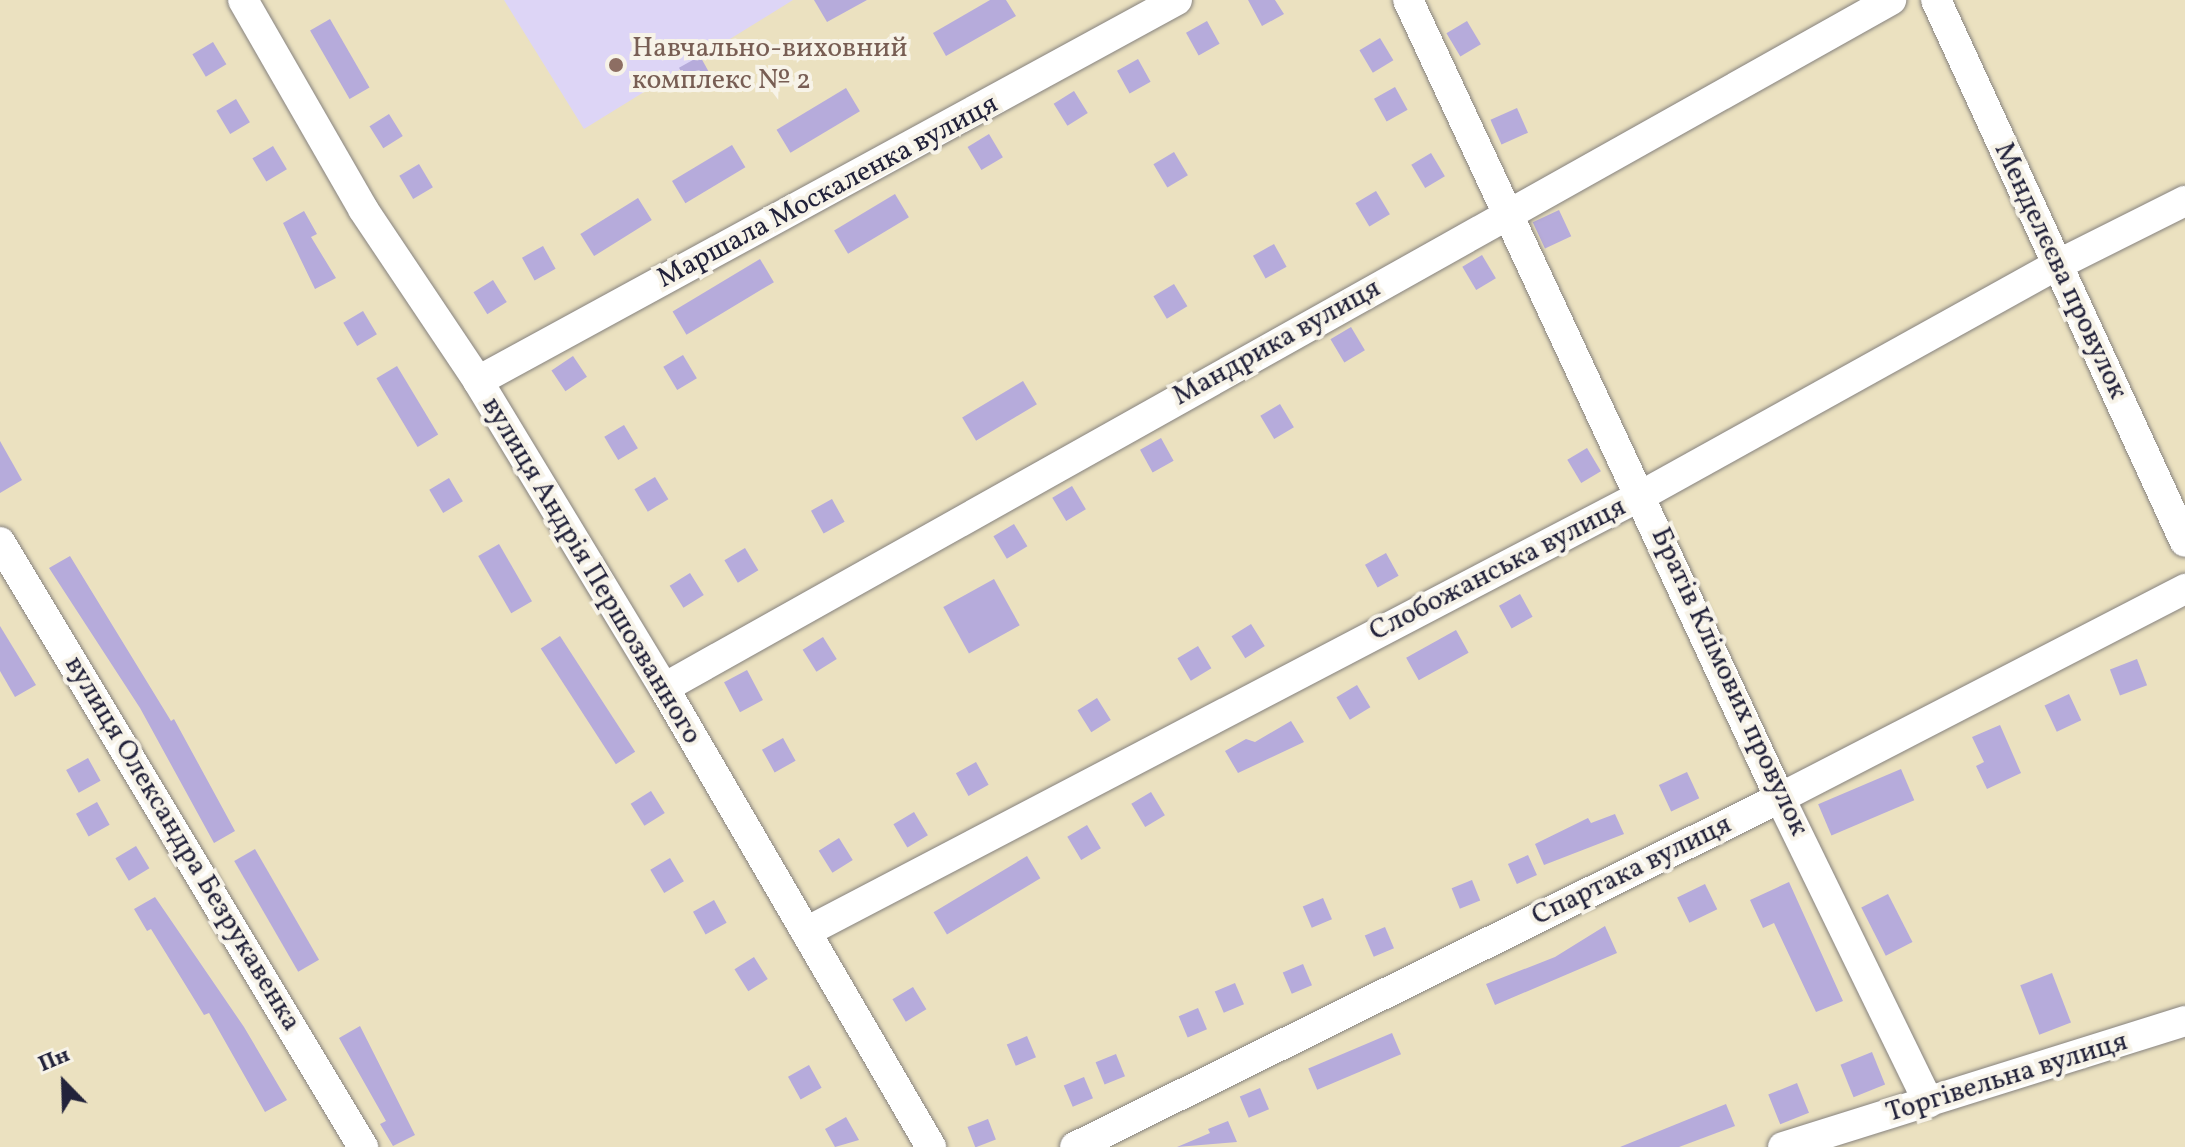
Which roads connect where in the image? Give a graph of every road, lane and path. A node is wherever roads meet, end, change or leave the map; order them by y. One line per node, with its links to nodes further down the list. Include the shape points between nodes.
1 (243, 0): 9 (street, вулиця Андрія Першозванного, via 363,209)
2 (1177, 0): 9 (street, Маршала Москаленка вулиця)
3 (1408, 0): 7 (street, Братів Клімових провулок)
4 (1891, 0): 7 (street, Мандрика вулиця)
5 (1936, 0): 8 (street, Менделєєва провулок)
6 (2185, 201): 8 (street, Слобожанська вулиця)
7 (1510, 211): 10 (street, Братів Клімових провулок); 14 (street, Мандрика вулиця)
8 (2057, 265): 10 (street, Слобожанська вулиця); 12 (street, Менделєєва провулок)
9 (478, 381): 14 (street, вулиця Андрія Першозванного)
10 (1642, 495): 15 (street, Братів Клімових провулок); 16 (street, Слобожанська вулиця)
11 (0, 542): 19 (street, вулиця Олександра Безрукавенка)
12 (2185, 542)
13 (2185, 589): 15 (street, Спартака вулиця)
14 (664, 688): 16 (street, вулиця Андрія Першозванного)
15 (1780, 798): 18 (street, Братів Клімових провулок); 21 (street, Спартака вулиця)
16 (806, 932): 20 (street, вулиця Андрія Першозванного)
17 (2185, 1021): 18 (street, Торгівельна вулиця)
18 (1929, 1103): 22 (street, Торгівельна вулиця)
19 (363, 1147)
20 (931, 1147)
21 (1075, 1147)
22 (1783, 1147)

